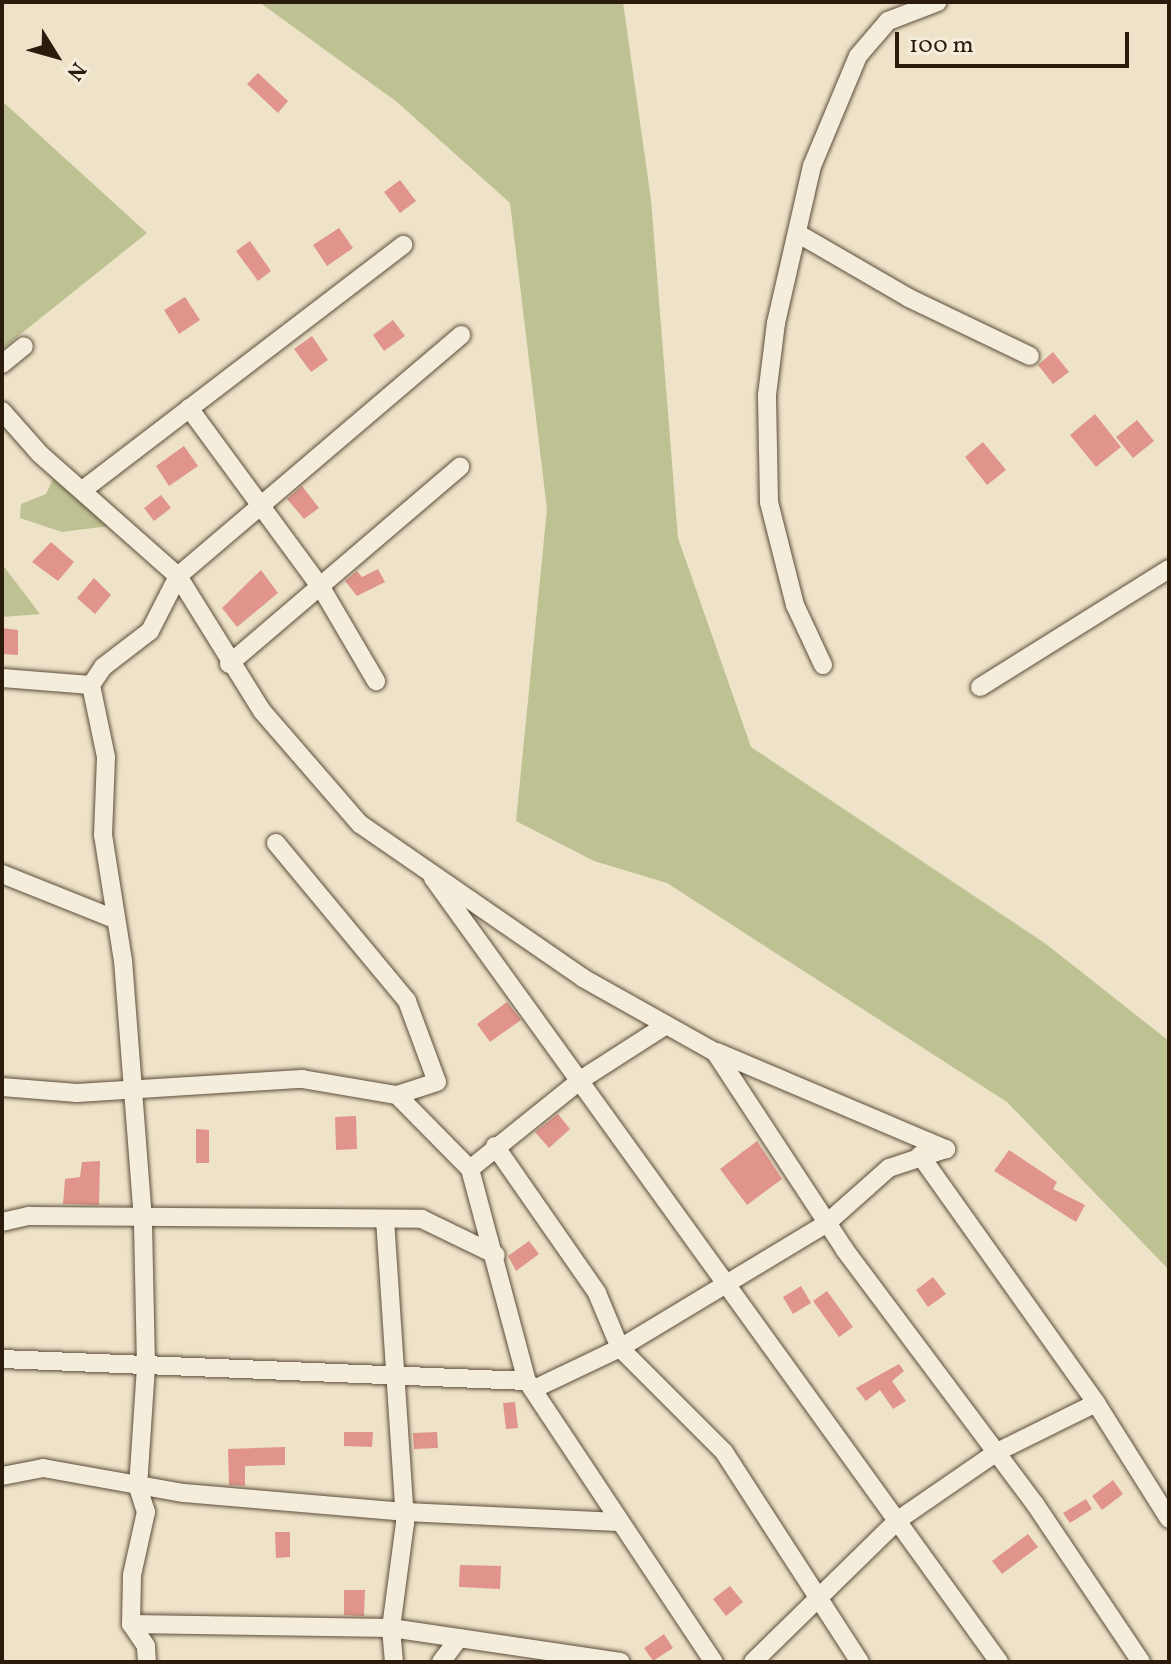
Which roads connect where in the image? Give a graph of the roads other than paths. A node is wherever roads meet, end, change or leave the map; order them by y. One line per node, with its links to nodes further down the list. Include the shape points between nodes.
1 (938, 2): 2 (street, via 888,21 858,56 812,166)
2 (797, 233): 6 (street, via 909,298); 17 (street, via 767,395 769,502 795,605)
3 (403, 245): 8 (street)
4 (461, 335): 12 (street)
5 (24, 346): 7 (street)
6 (1030, 356)
7 (2, 364)
8 (189, 408): 11 (street); 12 (street)
9 (2, 411): 11 (street)
10 (460, 467): 15 (street)
11 (84, 489): 14 (street)
12 (259, 507): 14 (street); 15 (street)
13 (1169, 569): 21 (street)
14 (178, 576): 16 (street); 20 (street, via 150,631 103,667)
15 (322, 589): 16 (street); 19 (street)
16 (229, 664): 23 (street, via 360,824)
17 (823, 665)
18 (2, 678): 20 (street)
19 (376, 681)
20 (91, 685): 25 (street, via 106,757 103,835)
21 (980, 687)
22 (276, 843): 31 (street, via 407,1001 437,1082)
23 (427, 869): 26 (street, via 583,978); 28 (street)
24 (2, 874): 25 (street)
25 (112, 918): 30 (street, via 123,961)
26 (666, 1025): 27 (street); 28 (street)
27 (715, 1052): 33 (street, via 946,1149); 38 (street)
28 (582, 1079): 32 (street); 40 (street)
29 (2, 1087): 30 (street, via 77,1093)
30 (131, 1088): 31 (street, via 302,1079); 36 (street)
31 (397, 1095): 34 (street)
32 (495, 1146): 34 (street); 41 (street, via 597,1293)
33 (920, 1155): 38 (street, via 889,1168); 46 (street)
34 (470, 1169): 39 (street)
35 (385, 1219): 36 (street); 39 (street, via 422,1219); 44 (street)
36 (143, 1220): 37 (street, via 29,1216); 43 (street)
37 (2, 1222)
38 (827, 1223): 40 (street); 47 (street)
39 (496, 1255): 45 (street)
40 (731, 1284): 41 (street); 52 (street)
41 (620, 1348): 45 (street); 54 (street, via 724,1452)
42 (2, 1359): 43 (street)
43 (146, 1367): 44 (street); 49 (street)
44 (400, 1378): 45 (street); 50 (street)
45 (531, 1385): 53 (street)
46 (1096, 1403): 47 (street); 51 (street)
47 (997, 1452): 52 (street); 66 (street)
48 (2, 1476): 49 (street, via 43,1468)
49 (138, 1487): 50 (street); 55 (street, via 146,1512 132,1575)
50 (404, 1512): 53 (street); 56 (street)
51 (1168, 1517)
52 (898, 1520): 54 (street); 65 (street)
53 (620, 1522): 62 (street)
54 (816, 1598): 63 (street); 64 (street)
55 (131, 1624): 56 (street); 58 (street, via 146,1646)
56 (391, 1628): 57 (street); 59 (street)
57 (459, 1638): 60 (street); 61 (street)
58 (147, 1662)
59 (394, 1662)
60 (441, 1662)
61 (620, 1662)
62 (714, 1662)
63 (753, 1662)
64 (860, 1662)
65 (999, 1662)
66 (1141, 1662)

